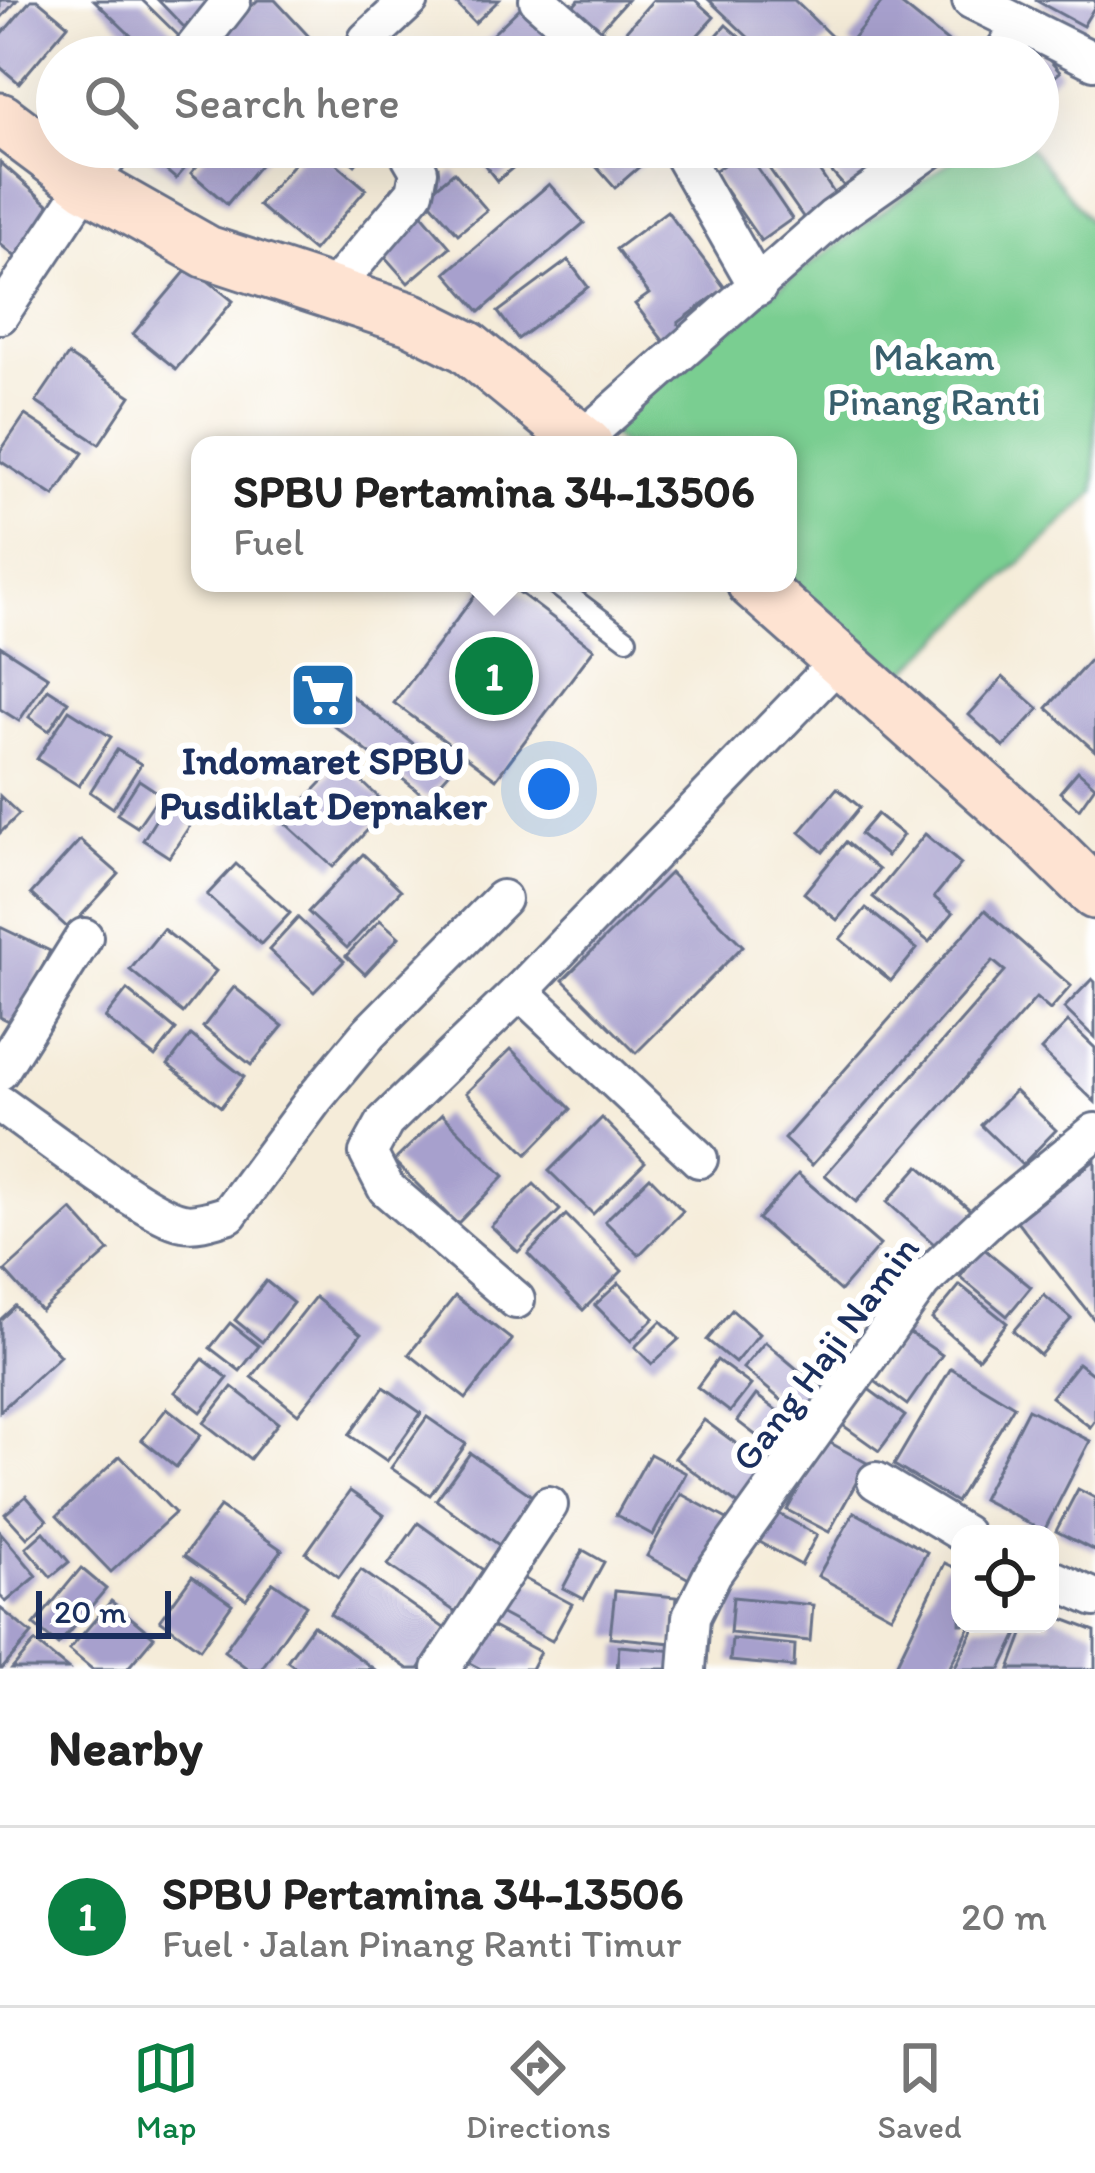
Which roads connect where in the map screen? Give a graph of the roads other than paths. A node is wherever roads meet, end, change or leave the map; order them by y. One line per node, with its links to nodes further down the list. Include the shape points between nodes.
1 (232, 0): 6 (street)
2 (410, 0): 7 (street)
3 (538, 0): 8 (street)
4 (971, 0): 5 (street)
5 (1022, 25): 9 (street); 10 (street)
6 (204, 36)
7 (371, 36)
8 (578, 36)
9 (1014, 36)
10 (1043, 36)
11 (1059, 44): 12 (street)
12 (1094, 62)
13 (0, 119): 14 (street)
14 (36, 135)
15 (100, 168): 22 (street)
16 (106, 168): 21 (street, via 207,252)
17 (417, 168): 21 (street, via 415,192)
18 (690, 168): 20 (street)
19 (904, 168): 20 (street, via 833,218)
20 (758, 287): 24 (street)
21 (331, 291): 23 (street, via 467,347)
22 (0, 316)
23 (578, 436)
24 (591, 436)
25 (566, 592): 27 (lane)
26 (763, 592): 28 (street)
27 (627, 640)
28 (842, 662): 29 (street); 32 (street)
29 (1095, 892)
30 (502, 898): 34 (street, via 369,1033 229,1214 181,1222)
31 (84, 937): 33 (street)
32 (520, 992): 36 (street); 37 (street, via 385,1122 368,1153 386,1188)
33 (0, 1071)
34 (0, 1104)
35 (1095, 1132): 44 (street, Gang Haji Namin, via 922,1282 713,1573 691,1617)
36 (699, 1159)
37 (516, 1300)
38 (876, 1481): 40 (street)
39 (549, 1505): 43 (street)
40 (951, 1526)
41 (1059, 1582): 42 (street)
42 (1095, 1598)
43 (441, 1669)
44 (687, 1669)

